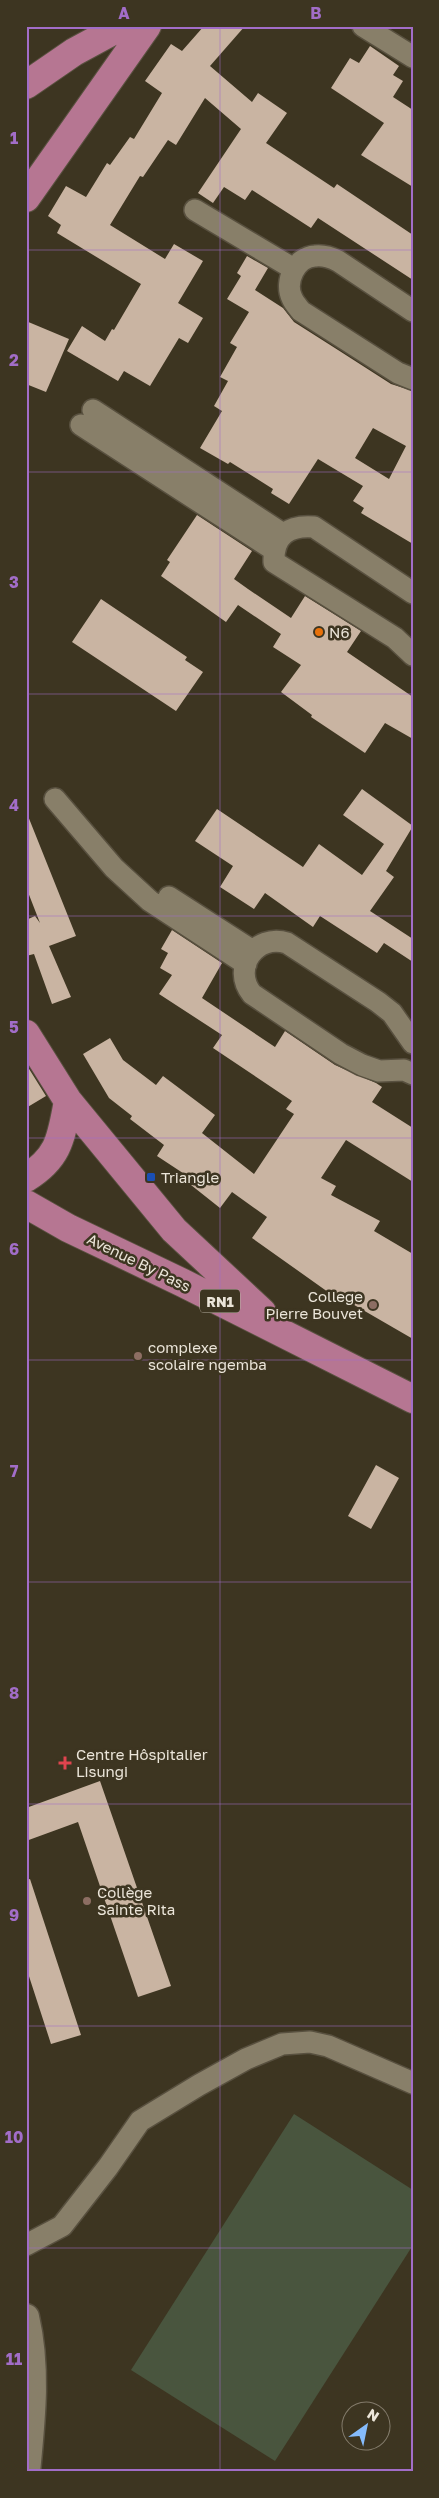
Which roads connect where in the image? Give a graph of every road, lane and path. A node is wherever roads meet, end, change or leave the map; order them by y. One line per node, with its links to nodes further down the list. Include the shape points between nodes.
1 (122, 26): 5 (highway, via 74,52)
2 (147, 26): 6 (highway)
3 (363, 26): 4 (street)
4 (413, 57)
5 (26, 85)
6 (26, 198)
7 (195, 210): 8 (street)
8 (294, 269): 9 (street, via 313,256 327,256 338,260); 10 (street, via 289,288 301,311 398,374)
9 (413, 311)
10 (413, 379)
11 (87, 418): 12 (street)
12 (278, 542): 13 (street, via 290,529 314,526); 14 (street, via 274,562 395,638)
13 (413, 593)
14 (413, 655)
15 (55, 800): 17 (street, via 114,868 150,901)
16 (169, 897): 17 (street)
17 (250, 957): 19 (street, via 268,941 287,943 392,1013); 20 (street, via 243,977 246,986 260,1000 362,1065 379,1071)
18 (26, 1034): 21 (highway)
19 (413, 1043)
20 (410, 1066)
21 (68, 1101): 22 (highway, via 59,1145 41,1169); 24 (highway, via 174,1230)
22 (26, 1178)
23 (26, 1204): 24 (highway, Avenue By Pass / RN1, via 68,1228)
24 (285, 1334): 25 (highway, Avenue By Pass / RN1)
25 (413, 1399)
26 (413, 2083): 27 (street, via 328,2046 310,2042 282,2044 246,2059 140,2121 62,2226)
27 (26, 2245)
28 (28, 2332): 29 (street, via 33,2410)
29 (27, 2472)

